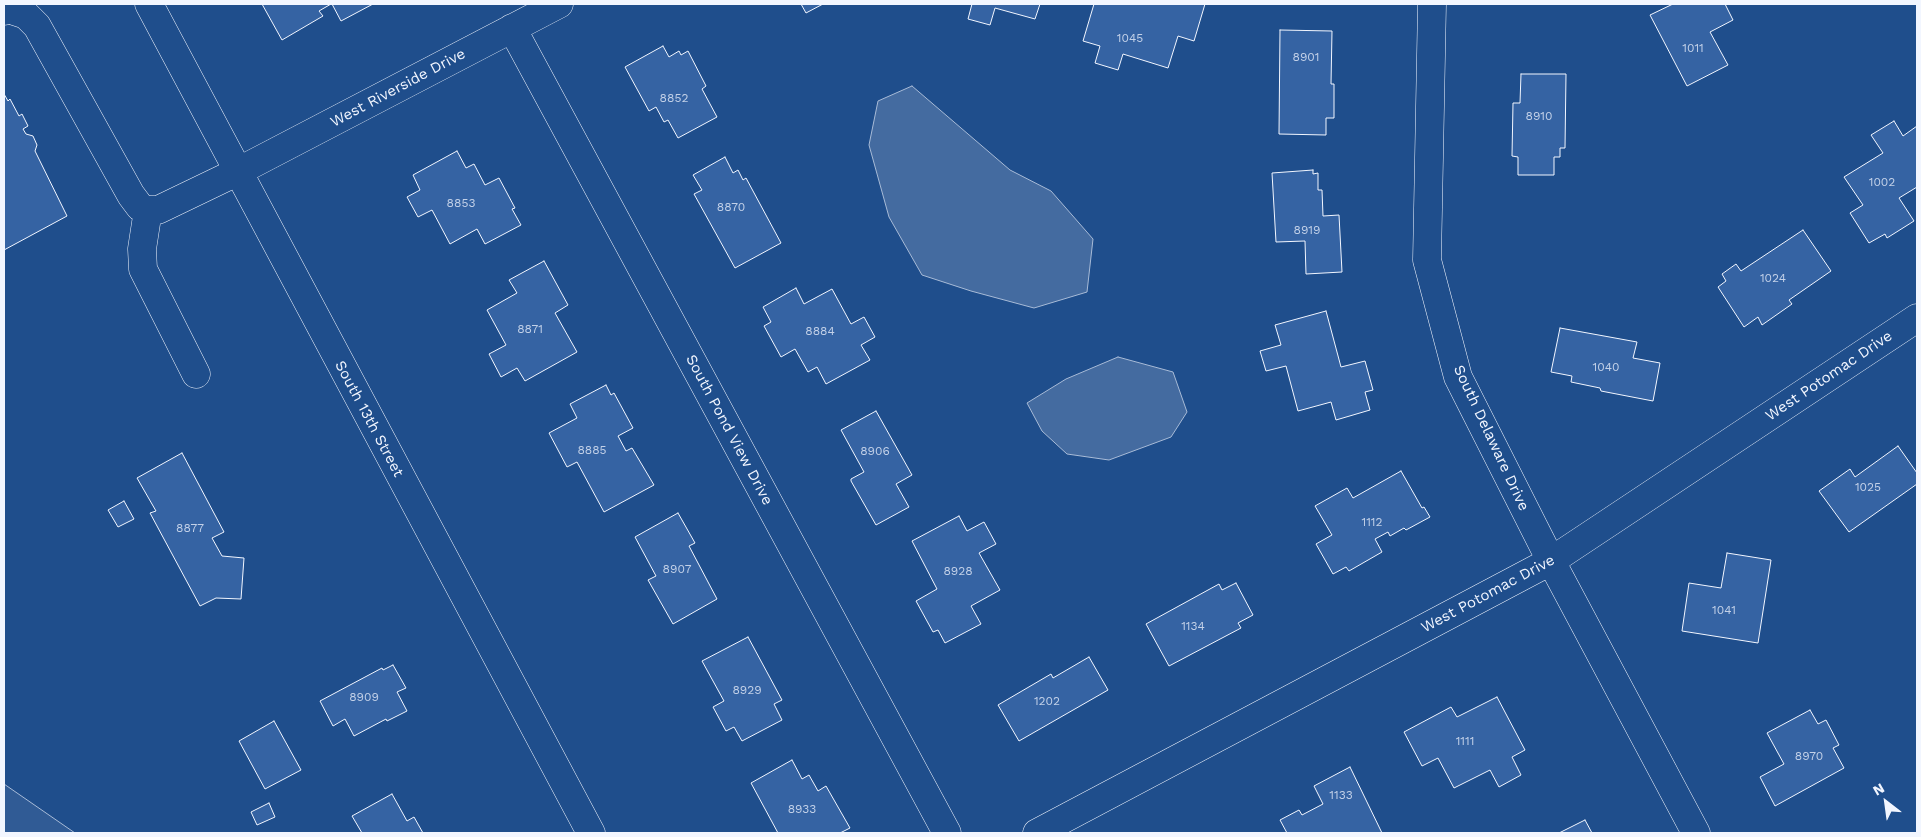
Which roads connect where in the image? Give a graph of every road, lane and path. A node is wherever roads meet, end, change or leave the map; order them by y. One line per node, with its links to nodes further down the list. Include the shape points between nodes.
1 (149, 4): 6 (street, South 13th Street)
2 (559, 4): 5 (street, West Riverside Drive)
3 (1432, 4): 10 (street, South Delaware Drive, via 1427,260 1458,376)
4 (4, 11): 7 (street, via 11,10 26,16 37,26 131,195 140,207)
5 (512, 28): 6 (street, West Riverside Drive); 12 (street, South Pond View Drive)
6 (237, 172): 7 (street, West Riverside Drive, via 158,210); 11 (street, South 13th Street)
7 (148, 210): 9 (street, via 142,249 143,269)
8 (1917, 318): 10 (street, West Potomac Drive)
9 (196, 374)
10 (1551, 561): 13 (street, West Potomac Drive); 14 (street, South Delaware Drive)
11 (591, 833)
12 (947, 833)
13 (1037, 833)
14 (1696, 833)

